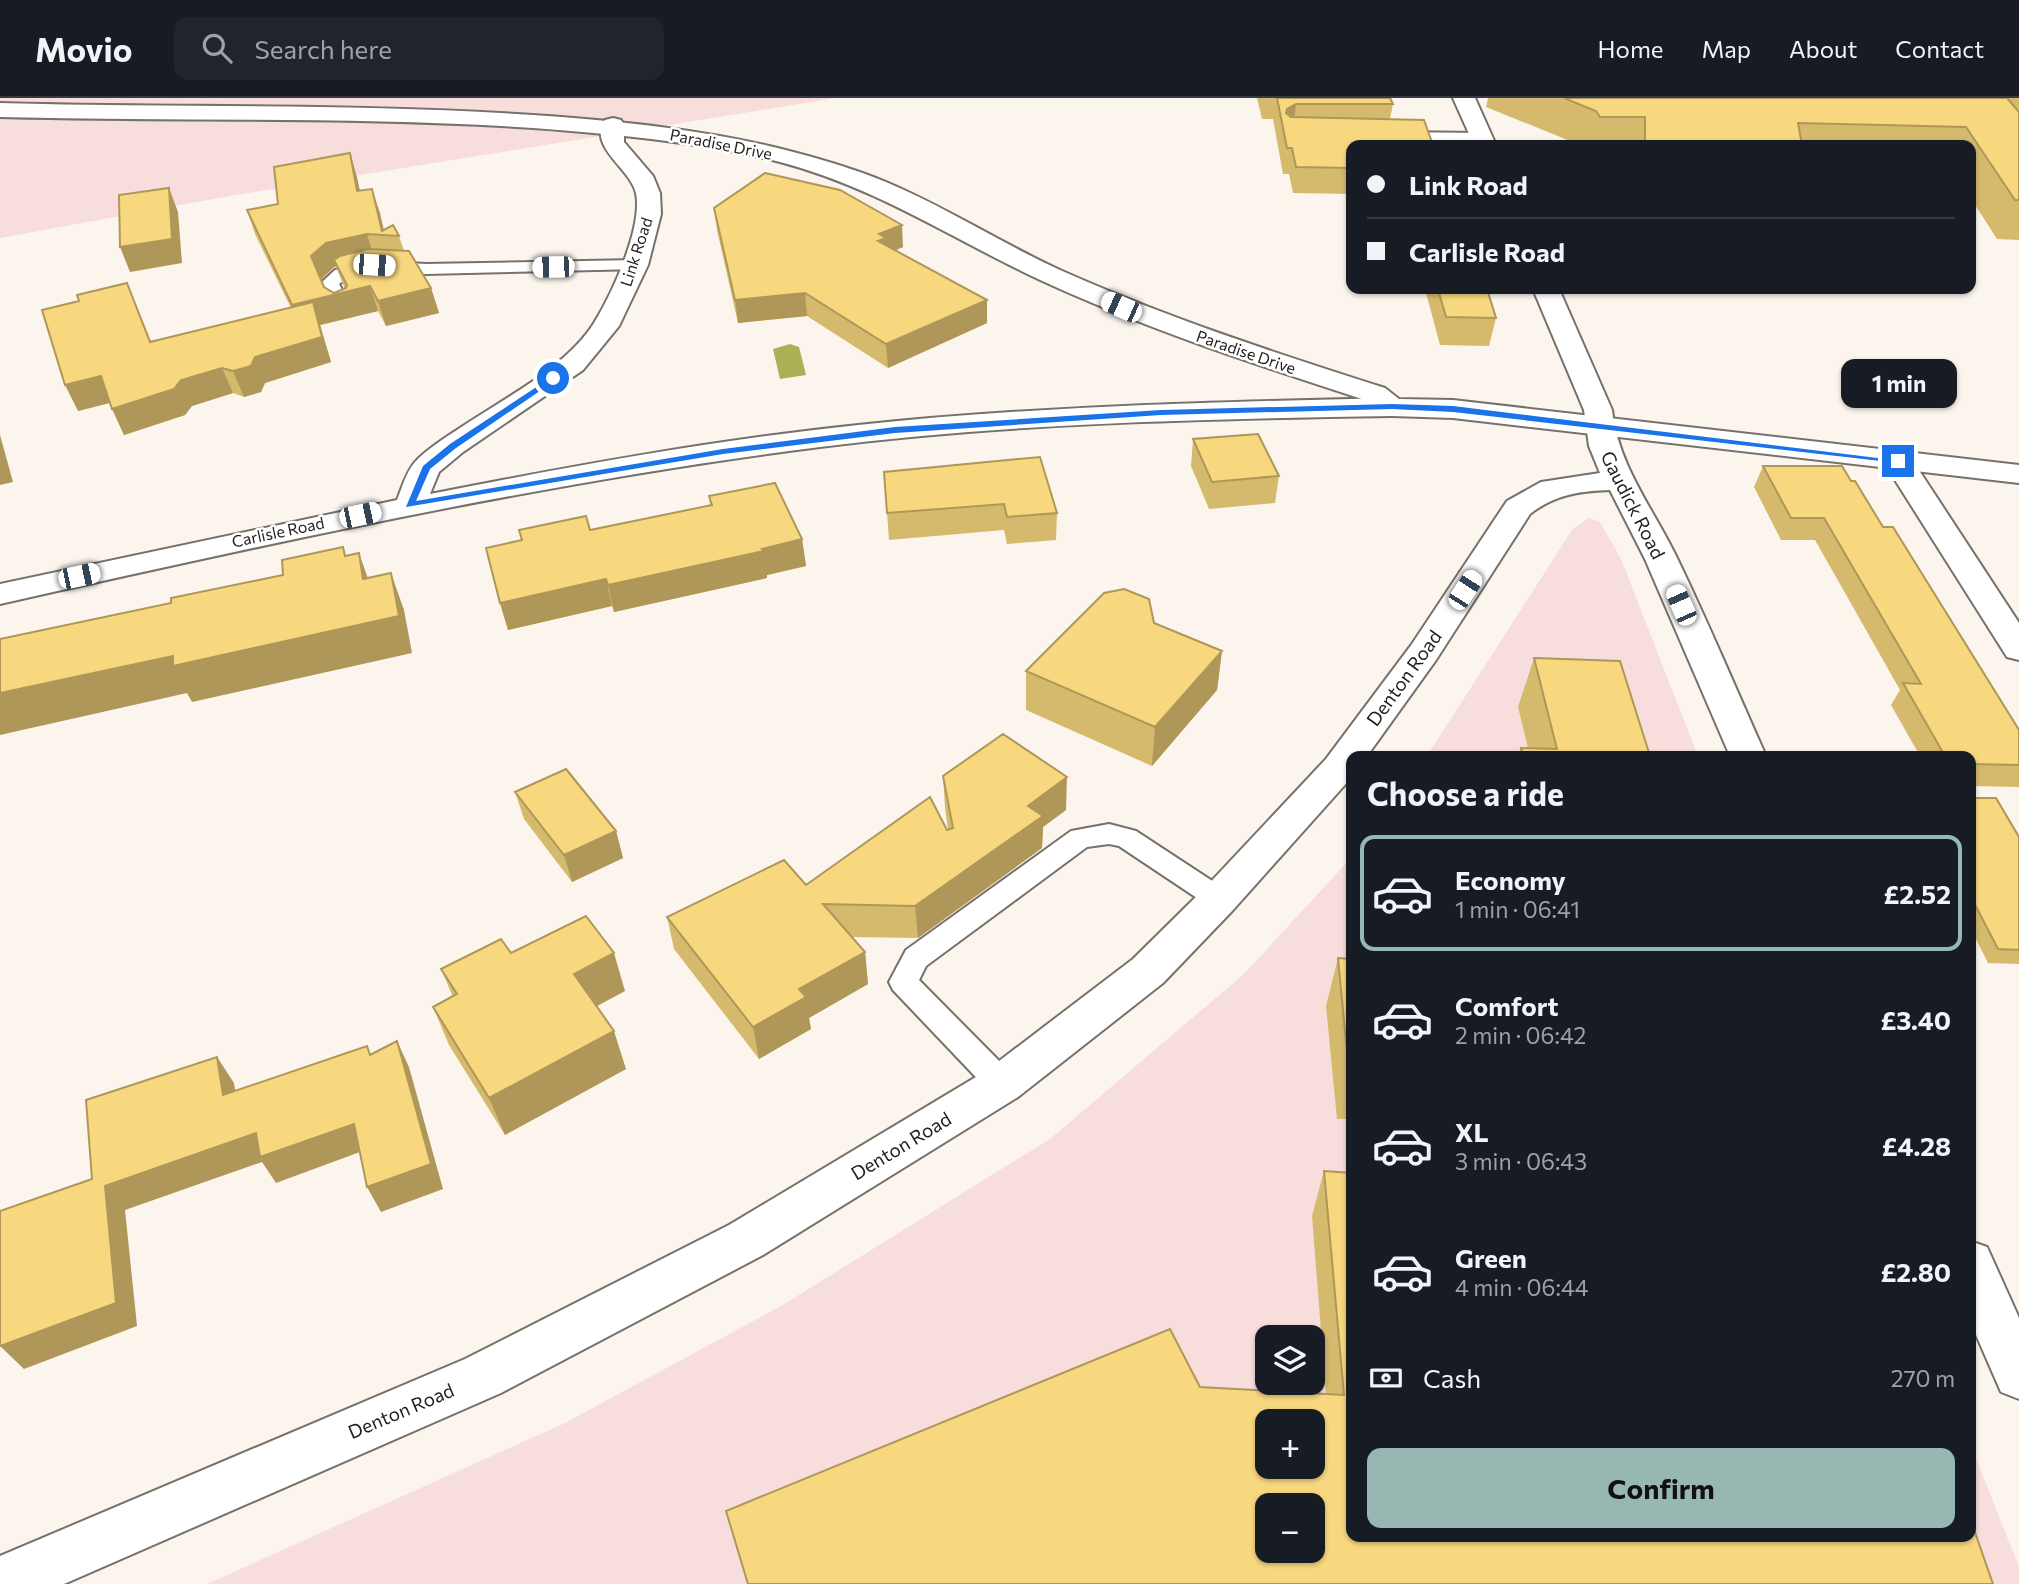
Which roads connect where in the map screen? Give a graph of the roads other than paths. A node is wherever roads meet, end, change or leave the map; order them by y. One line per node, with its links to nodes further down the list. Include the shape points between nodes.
1 (1464, 98): 6 (street)
2 (0, 110): 3 (street, Paradise Drive, via 414,111)
3 (613, 125): 7 (street, Link Road, via 612,143 641,176 648,192 649,214); 10 (street, Paradise Drive, via 826,168 878,187 1042,272 1121,307 1224,346 1375,394)
4 (1375, 137): 5 (lane)
5 (1440, 140)
6 (1483, 140)
7 (635, 265): 9 (lane, via 426,269 374,265 341,274 330,283); 15 (street, Link Road, via 606,326 573,365 435,460 426,468)
8 (1548, 294): 11 (street, Gaudick Road, via 1598,410)
9 (344, 312)
10 (1392, 407): 11 (street, Carlisle Road, via 1453,409); 15 (street, Carlisle Road, via 1161,412 895,430 723,451)
11 (1598, 427): 12 (street, Carlisle Road); 14 (street, Gaudick Road)
12 (1898, 461): 13 (street, Carlisle Road); 17 (street)
13 (2019, 474)
14 (1617, 481): 18 (street, Denton Road, via 1550,488 1518,508 1424,652); 19 (street, Gaudick Road, via 1648,530)
15 (410, 505): 16 (street, Carlisle Road)
16 (0, 594)
17 (2019, 649)
18 (1351, 751)
19 (1746, 751)
20 (1346, 758): 21 (street, Denton Road)
21 (1219, 900): 22 (street, Denton Road, via 1148,971); 22 (lane, via 1127,838 1109,834 1080,838 916,958 903,982)
22 (1002, 1084): 25 (street, Denton Road, via 746,1240 483,1376)
23 (1976, 1277): 24 (street)
24 (2019, 1375)
25 (0, 1584)

